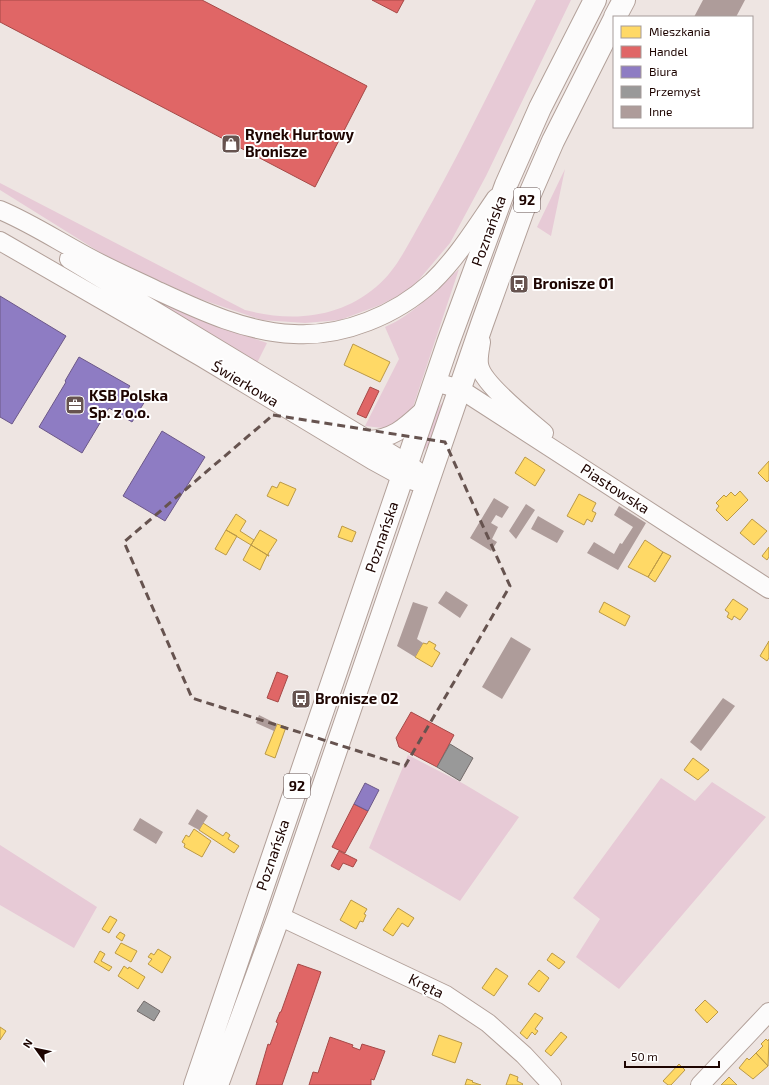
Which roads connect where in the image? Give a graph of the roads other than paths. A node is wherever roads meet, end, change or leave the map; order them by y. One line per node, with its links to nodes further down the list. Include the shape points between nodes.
1 (595, 0): 5 (main road, Poznańska / 92, via 540,108)
2 (624, 0): 3 (main road)
3 (616, 16)
4 (613, 22): 9 (main road, Poznańska / 92, via 553,141 523,210)
5 (506, 185): 6 (street, via 448,265 411,298 389,312 365,322 317,334 270,331 247,326 196,308 99,262 16,216); 10 (main road, Poznańska / 92)
6 (0, 210)
7 (0, 215): 13 (street, Świerkowa, via 81,267)
8 (0, 241): 14 (street, Świerkowa, via 201,357)
9 (482, 324): 11 (main road, Poznańska / 92); 15 (street, via 479,364 484,376 502,395)
10 (435, 382): 11 (street, Piastowska); 12 (main road, Poznańska / 92)
11 (460, 389): 15 (street, Piastowska); 16 (main road, Poznańska / 92)
12 (427, 407): 13 (street, via 398,432 383,439); 14 (main road, Poznańska / 92)
13 (368, 440): 14 (street, Świerkowa)
14 (405, 470): 16 (street, Świerkowa, via 417,482); 20 (main road, Poznańska / 92)
15 (598, 479): 17 (street, Piastowska)
16 (429, 480): 18 (main road, Poznańska / 92)
17 (769, 590)
18 (279, 916): 21 (main road, Poznańska / 92); 22 (street, Kręta, via 446,995 497,1031)
19 (769, 1012): 23 (street)
20 (195, 1085)
21 (217, 1085)
22 (552, 1085)
23 (700, 1085)

